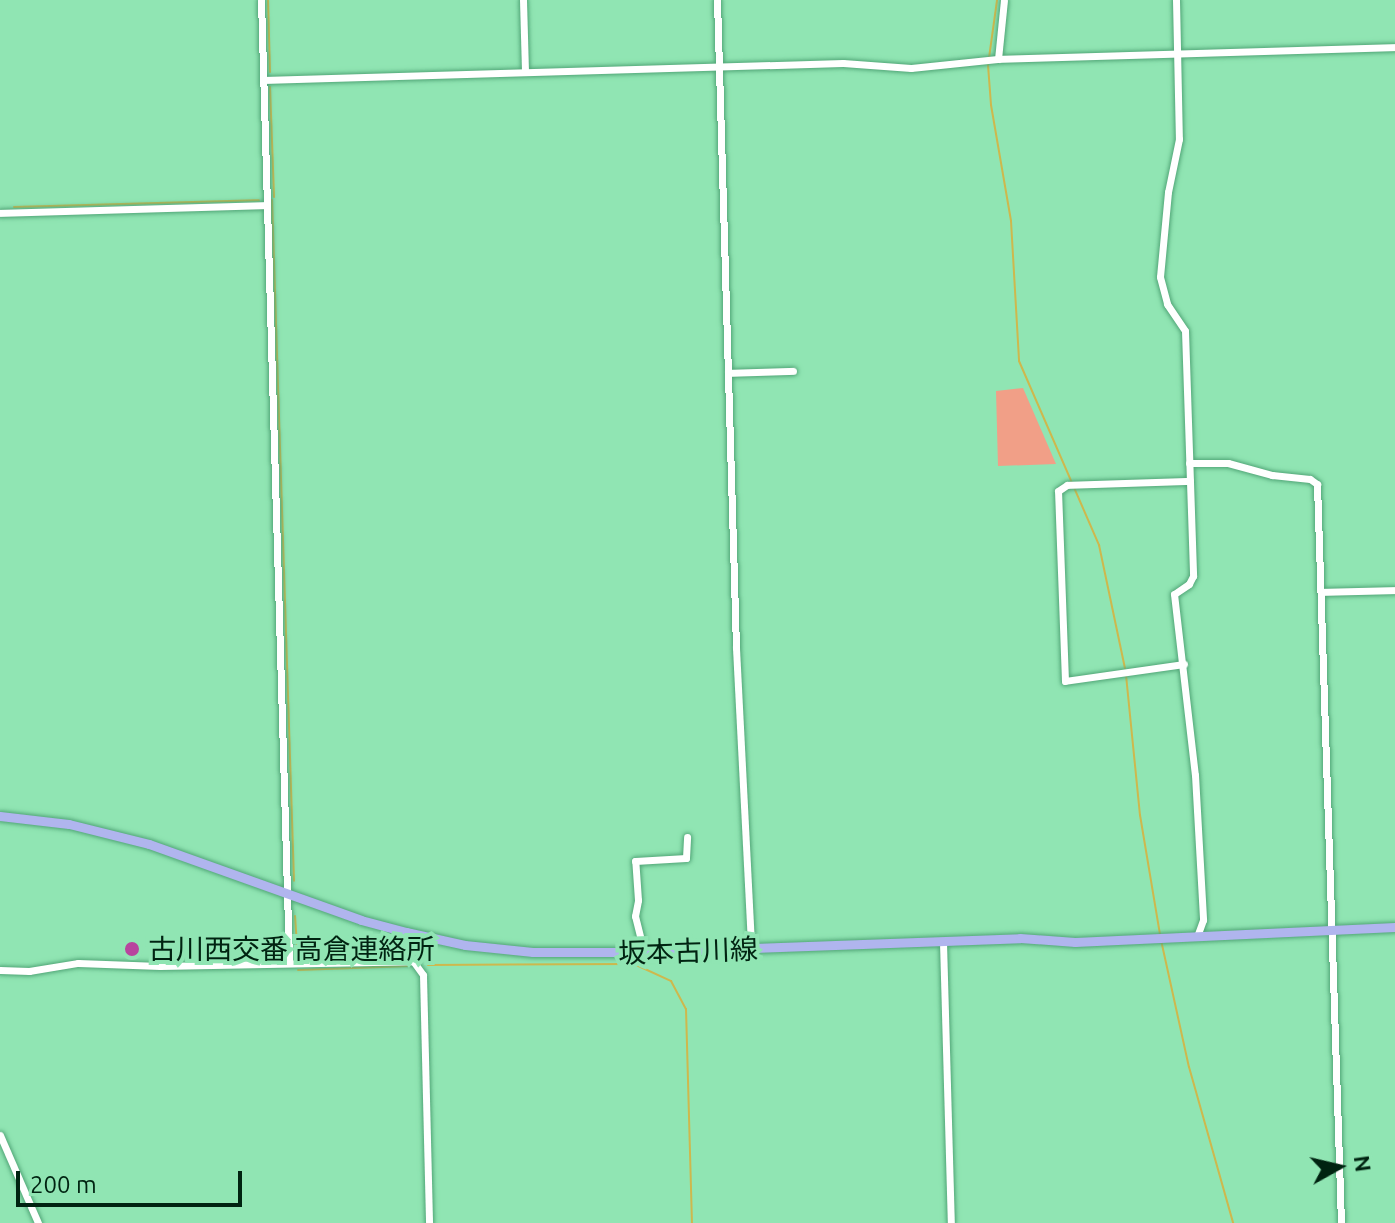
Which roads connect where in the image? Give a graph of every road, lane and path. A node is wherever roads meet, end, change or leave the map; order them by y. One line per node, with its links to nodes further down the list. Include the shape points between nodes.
1 (261, 0): 11 (street)
2 (523, 0): 10 (street)
3 (717, 0): 9 (street)
4 (1004, 0): 8 (street)
5 (1176, 0): 7 (street)
6 (1395, 47): 7 (street)
7 (1178, 53): 8 (street); 16 (street, via 1179,139 1160,277 1167,304 1185,331)
8 (991, 60): 9 (street, via 911,68 843,63)
9 (719, 67): 10 (street); 15 (street)
10 (525, 72): 11 (street)
11 (263, 80): 12 (street)
12 (266, 205): 13 (street); 23 (street)
13 (0, 213)
14 (793, 371): 15 (street)
15 (728, 373): 28 (street)
16 (1189, 463): 17 (street); 19 (street, via 1228,463 1314,480)
17 (1190, 481): 20 (street, via 1193,576 1174,594); 20 (street, via 1079,484 1058,491 1065,681)
18 (1395, 590): 19 (street)
19 (1321, 592): 25 (street)
20 (1184, 664): 26 (street, via 1203,920)
21 (0, 816): 23 (main road, 坂本古川線, via 69,824 149,844)
22 (687, 837): 29 (street, via 686,858 636,858 635,916)
23 (288, 894): 29 (main road, 坂本古川線, via 361,920 465,945 547,953); 30 (street)
24 (1395, 927): 25 (main road, 坂本古川線)
25 (1331, 929): 26 (main road, 坂本古川線); 36 (street)
26 (1198, 934): 27 (main road, 坂本古川線)
27 (943, 942): 28 (main road, 坂本古川線); 35 (street)
28 (751, 949): 29 (main road, 坂本古川線)
29 (644, 952)
30 (289, 963): 31 (street, via 78,963); 34 (street, via 407,959 421,969)
31 (0, 970)
32 (0, 1135): 33 (street)
33 (38, 1223)
34 (429, 1223)
35 (951, 1223)
36 (1341, 1223)

